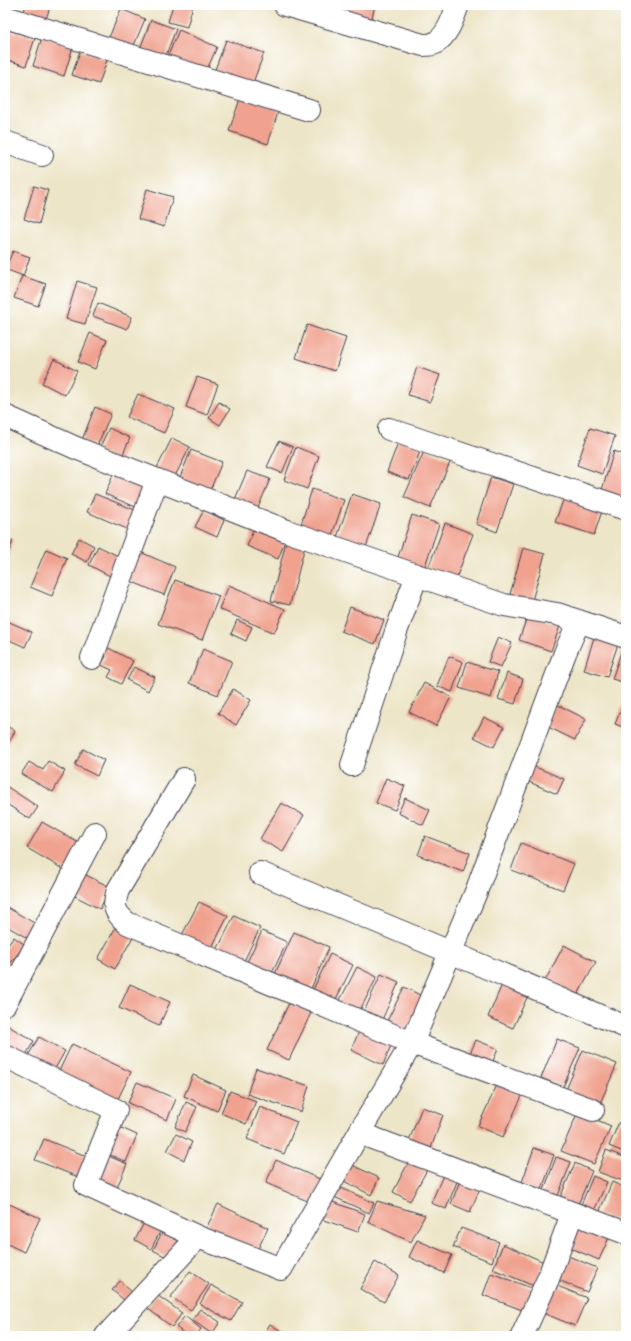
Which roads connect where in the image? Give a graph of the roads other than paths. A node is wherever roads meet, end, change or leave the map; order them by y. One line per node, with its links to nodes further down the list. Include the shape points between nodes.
1 (285, 5): 2 (street, via 423,45 434,44 443,36 453,20)
2 (458, 5)
3 (5, 18): 4 (street)
4 (309, 110)
5 (5, 142): 6 (street)
6 (42, 155)
7 (5, 416): 9 (street)
8 (389, 429): 10 (street)
9 (157, 480): 11 (street, via 287,531); 14 (street)
10 (626, 509)
11 (417, 576): 12 (street, via 504,605 557,614); 15 (street)
12 (580, 621): 13 (street); 19 (street, via 476,892)
13 (626, 637)
14 (92, 658)
15 (352, 765)
16 (184, 779): 22 (street, via 118,890 114,902 117,914 127,923)
17 (95, 834): 20 (street)
18 (260, 873): 19 (street)
19 (450, 952): 21 (street); 22 (street)
20 (5, 1004)
21 (626, 1027)
22 (412, 1042): 24 (street); 25 (street)
23 (5, 1056): 28 (street, via 116,1110 86,1185)
24 (594, 1110)
25 (359, 1133): 26 (street); 28 (street, via 282,1269)
26 (572, 1214): 27 (street); 30 (street, via 548,1279)
27 (626, 1233)
28 (198, 1237): 29 (street)
29 (106, 1336)
30 (522, 1336)

